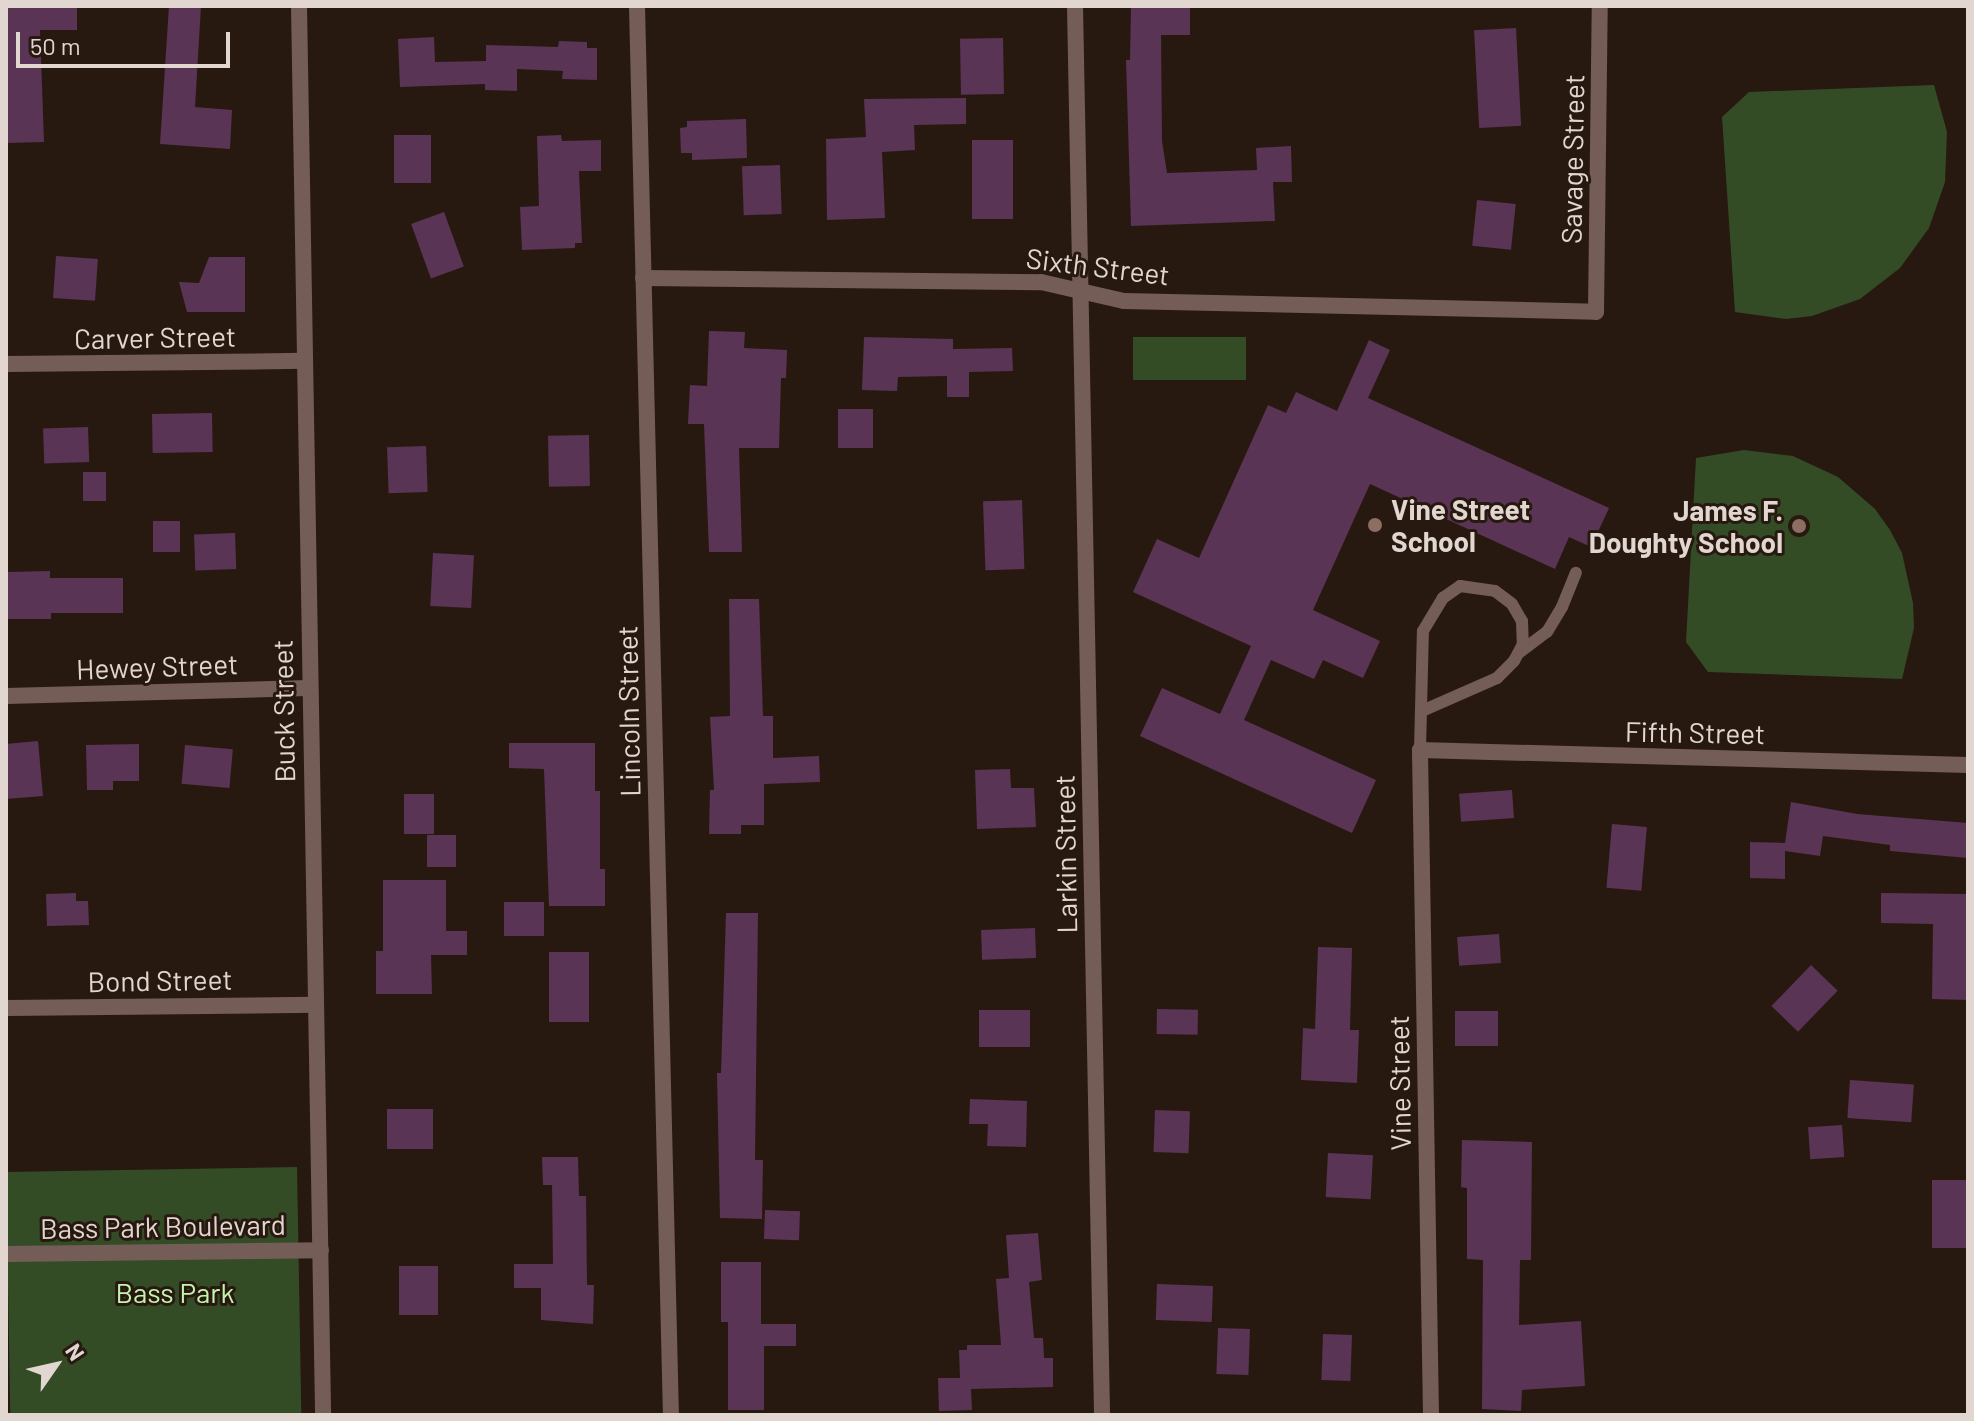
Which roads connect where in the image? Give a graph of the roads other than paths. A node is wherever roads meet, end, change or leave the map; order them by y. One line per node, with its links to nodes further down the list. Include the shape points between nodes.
1 (299, 6): 8 (street, Buck Street)
2 (637, 6): 5 (street, Lincoln Street)
3 (1075, 6): 6 (street, Larkin Street)
4 (1600, 6): 7 (street, Savage Street)
5 (643, 278): 6 (street, Sixth Street, via 1041,282); 22 (street, Lincoln Street)
6 (1080, 292): 7 (street, Sixth Street, via 1124,301); 23 (street, Larkin Street)
7 (1596, 312)
8 (305, 361): 9 (street, Carver Street); 12 (street, Buck Street)
9 (6, 364)
10 (1576, 573): 11 (lane, via 1547,632)
11 (1518, 654): 14 (lane, via 1497,678); 14 (lane, via 1522,621 1512,604 1495,591 1460,586 1443,598 1423,631)
12 (309, 688): 13 (street, Hewey Street); 17 (street, Buck Street)
13 (6, 696)
14 (1422, 711): 15 (lane)
15 (1420, 750): 16 (street, Fifth Street); 24 (street, Vine Street)
16 (1968, 765)
17 (315, 1005): 18 (street, Bond Street); 19 (street, Buck Street)
18 (6, 1008)
19 (321, 1250): 20 (street, Bass Park Boulevard); 21 (street, Buck Street)
20 (6, 1254)
21 (323, 1415)
22 (671, 1415)
23 (1102, 1415)
24 (1431, 1415)

